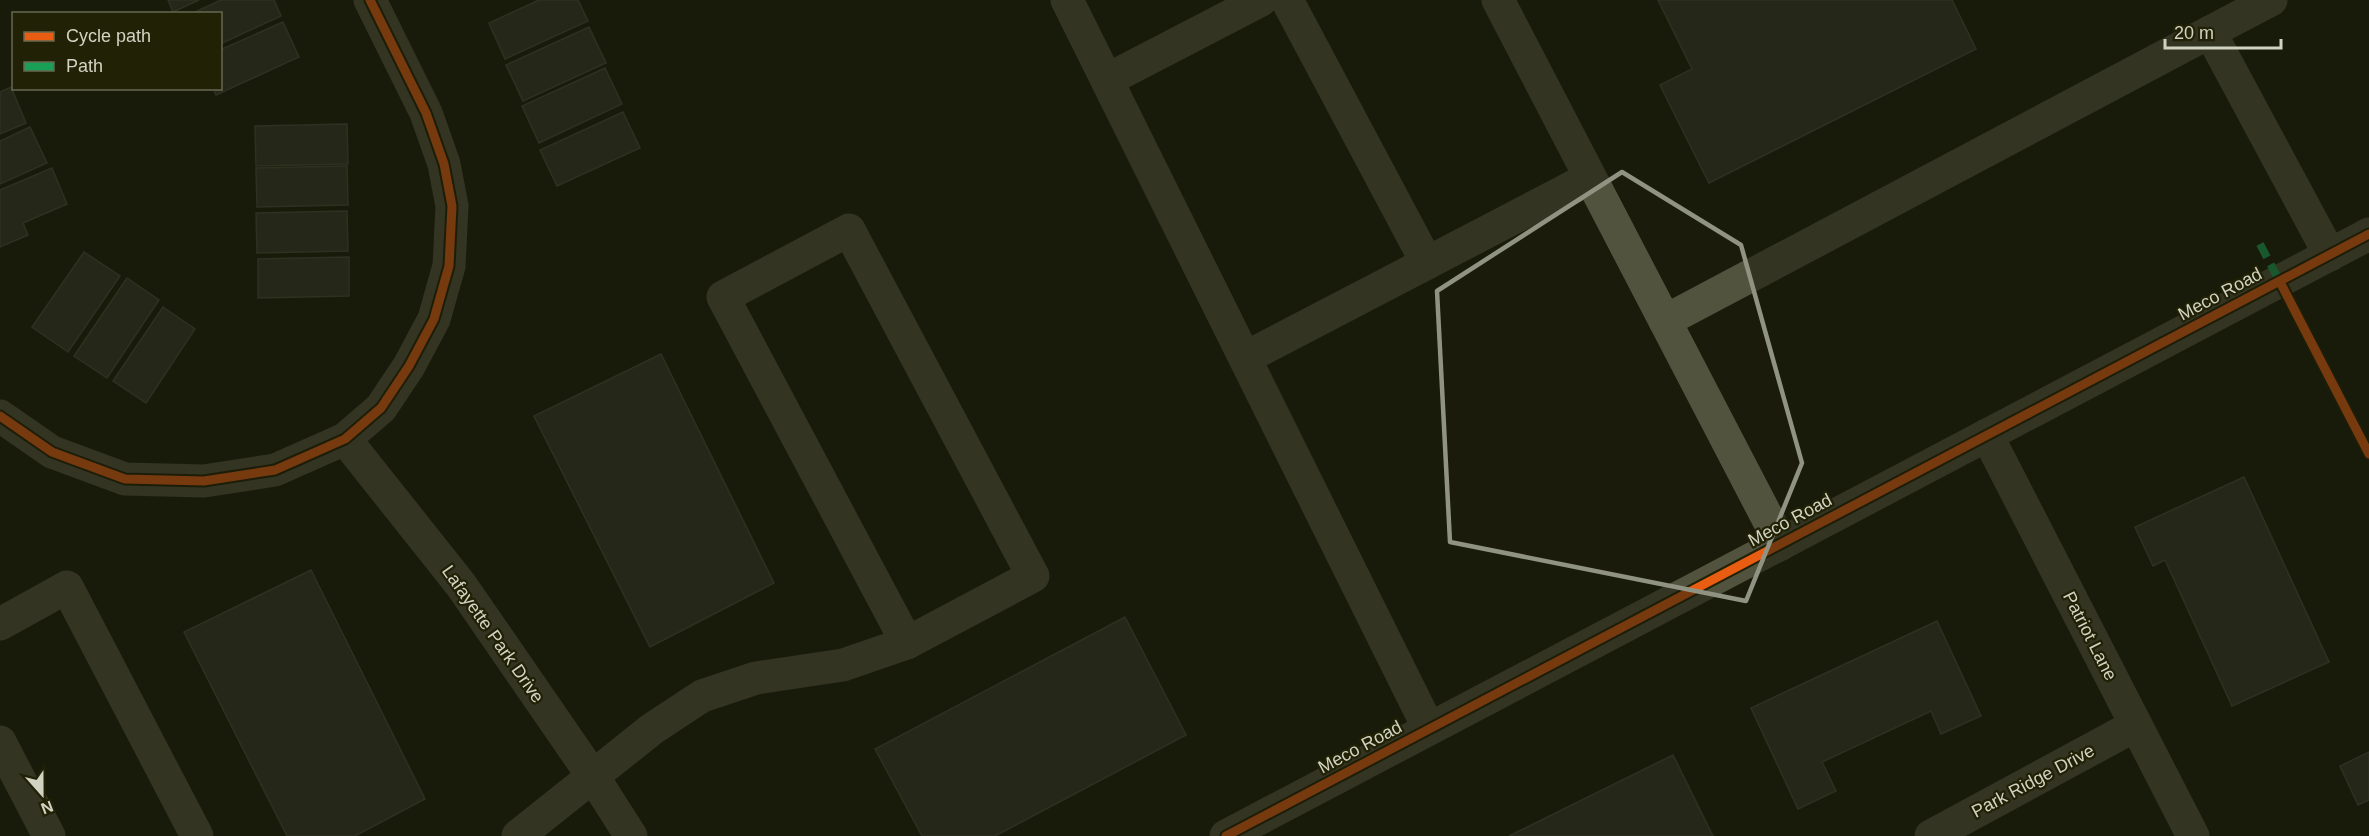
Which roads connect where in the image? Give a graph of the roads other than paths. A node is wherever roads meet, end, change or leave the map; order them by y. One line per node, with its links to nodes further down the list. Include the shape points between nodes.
1 (370, 0): 17 (street, via 426,113 444,164 452,206 449,266 434,320 409,366 381,408)
2 (1067, 0): 8 (street)
3 (1261, 0): 8 (street)
4 (1287, 0): 12 (street)
5 (1498, 0): 9 (street)
6 (2271, 0): 7 (street)
7 (2210, 32): 11 (street); 13 (street)
8 (1107, 80): 14 (street)
9 (1590, 177): 12 (street); 13 (street)
10 (2369, 234): 11 (street, Meco Road)
11 (2330, 255): 16 (street, Meco Road)
12 (1427, 263): 14 (street)
13 (1665, 321): 18 (street)
14 (1245, 358): 22 (street)
15 (0, 416): 17 (street, via 52,452 125,479 204,481 275,470)
16 (1987, 435): 18 (street, Meco Road); 21 (street, Patriot Lane)
17 (345, 439): 24 (street, Lafayette Park Drive, via 461,585)
18 (1781, 544): 22 (street, Meco Road)
19 (0, 624): 26 (street, via 67,587)
20 (907, 643): 20 (street, via 1033,576 849,230 723,297); 24 (street, via 843,665 756,678 702,696 652,729)
21 (2136, 725): 30 (street, Park Ridge Drive); 31 (street, Patriot Lane)
22 (1429, 729): 29 (street, Meco Road)
23 (0, 742): 25 (street)
24 (594, 777): 27 (street); 28 (street, Lafayette Park Drive)
25 (49, 836)
26 (197, 836)
27 (518, 836)
28 (631, 836)
29 (1226, 836)
30 (1931, 836)
31 (2193, 836)

